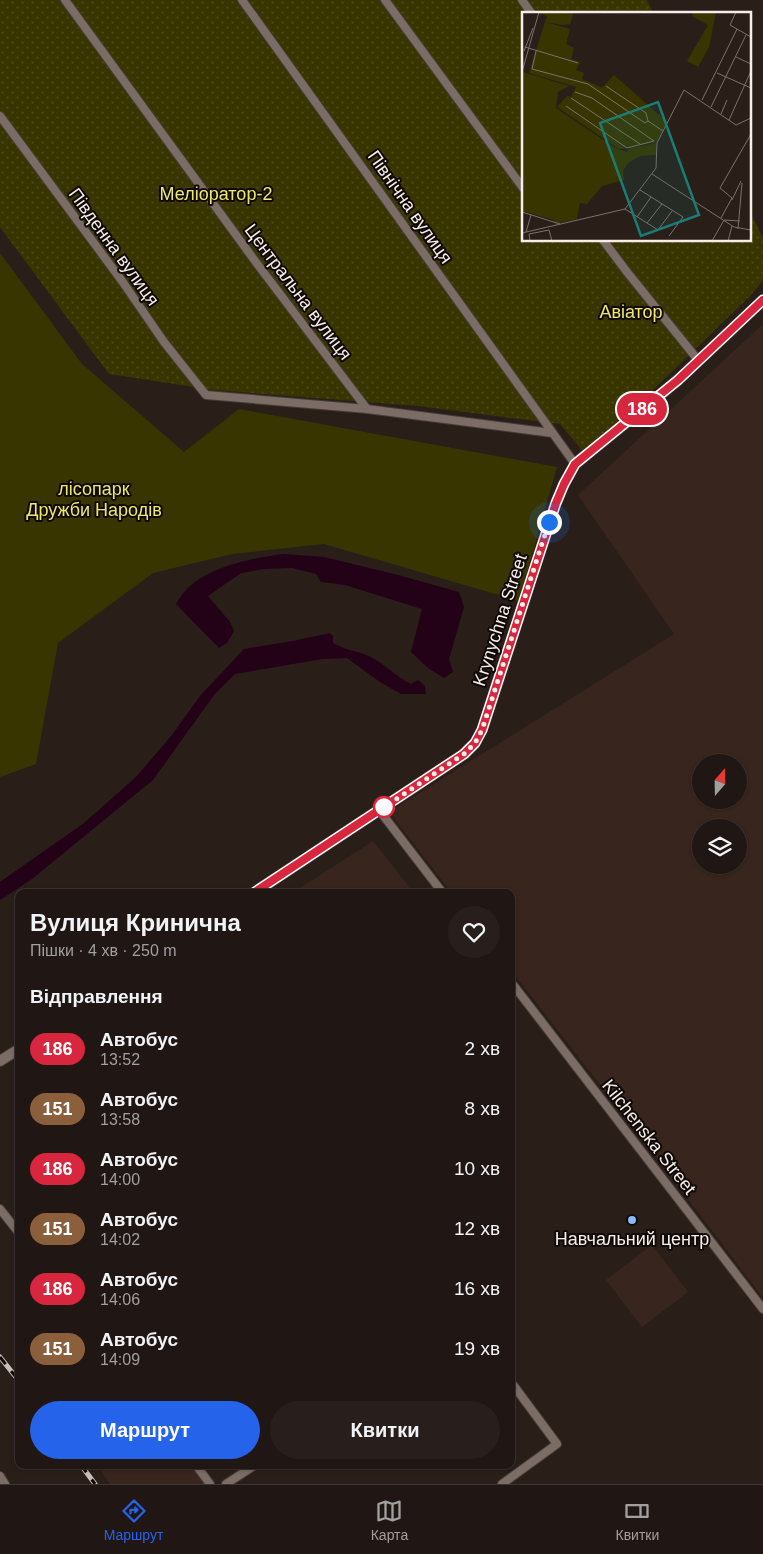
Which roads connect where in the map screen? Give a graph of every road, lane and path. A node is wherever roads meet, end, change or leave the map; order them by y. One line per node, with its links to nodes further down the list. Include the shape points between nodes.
1 (64, 0): 11 (street, Центральна вулиця)
2 (242, 0): 12 (street, Північна вулиця)
3 (385, 0): 7 (street)
4 (522, 0): 5 (street)
5 (531, 12)
6 (0, 116): 11 (street, Південна вулиця, via 206,395)
7 (522, 187)
8 (604, 241): 10 (street)
9 (763, 300): 10 (street, Krynychna Street)
10 (698, 360): 13 (street, Krynychna Street)
11 (367, 408): 12 (street)
12 (552, 433): 13 (street, Північна вулиця)
13 (575, 464): 14 (street, Krynychna Street, via 556,503 475,743 464,754)
14 (379, 810): 15 (street, Krynychna Street); 16 (street)
15 (260, 889)
16 (440, 889)
17 (515, 987): 22 (street, Kilchenska Street)
18 (15, 1052): 19 (street)
19 (0, 1062)
20 (0, 1209): 21 (street)
21 (15, 1228)
22 (763, 1309)
23 (515, 1387): 30 (street, via 557,1444)
24 (199, 1469): 28 (street)
25 (248, 1469): 29 (street)
26 (0, 1476): 27 (street)
27 (5, 1484)
28 (210, 1484)
29 (226, 1484)
30 (502, 1484)

